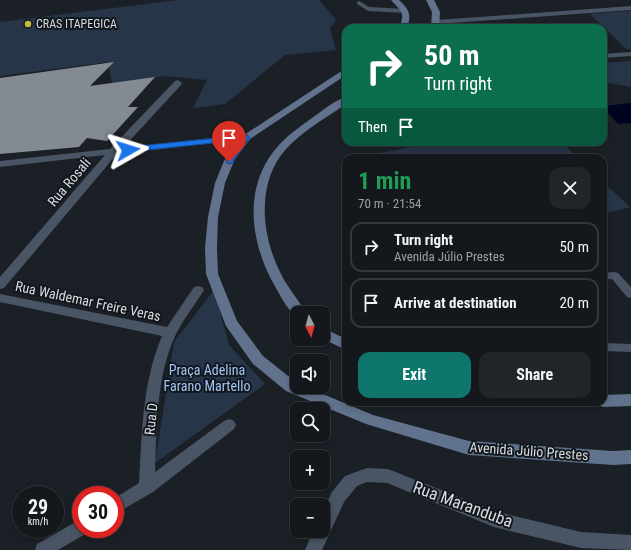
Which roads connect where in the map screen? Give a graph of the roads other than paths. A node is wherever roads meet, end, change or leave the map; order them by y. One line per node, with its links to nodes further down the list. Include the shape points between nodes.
1 (396, 0): 5 (main road)
2 (430, 0): 7 (main road, via 436,12)
3 (359, 3): 5 (lane, via 368,9)
4 (631, 8): 8 (street)
5 (405, 11): 6 (main road)
6 (405, 24)
7 (436, 24)
8 (447, 24)
9 (631, 54): 10 (street)
10 (607, 56)
11 (342, 75): 14 (main road)
12 (178, 83): 15 (street, Rua Rosali)
13 (342, 103): 22 (main road, via 295,135 277,154 266,175 259,225 264,248 281,285)
14 (247, 137): 15 (street); 31 (main road, Avenida Júlio Prestes, via 229,162 220,183 213,217 212,274 231,323 258,360 291,387 371,420 469,448)
15 (114, 151): 16 (street); 18 (street, Rua Rosali)
16 (0, 164)
17 (607, 276): 20 (lane, via 614,275)
18 (0, 285)
19 (198, 290): 23 (street, Rua D)
20 (631, 294)
21 (0, 298): 23 (street, Rua Waldemar Freire Veras)
22 (295, 306)
23 (170, 333): 32 (street, Rua D, via 155,381)
24 (330, 337): 25 (main road)
25 (342, 343)
26 (607, 347): 27 (lane)
27 (631, 348)
28 (631, 400): 29 (main road)
29 (607, 401)
30 (229, 425): 32 (street)
31 (631, 457)
32 (147, 488): 33 (street)
33 (124, 502)
34 (330, 514): 37 (street, Rua Maranduba, via 338,497 351,481 367,475 388,476 494,519 580,540)
35 (72, 532): 38 (street)
36 (318, 538): 39 (street, Rua Maranduba)
37 (631, 543)
38 (43, 550)
39 (313, 550)

